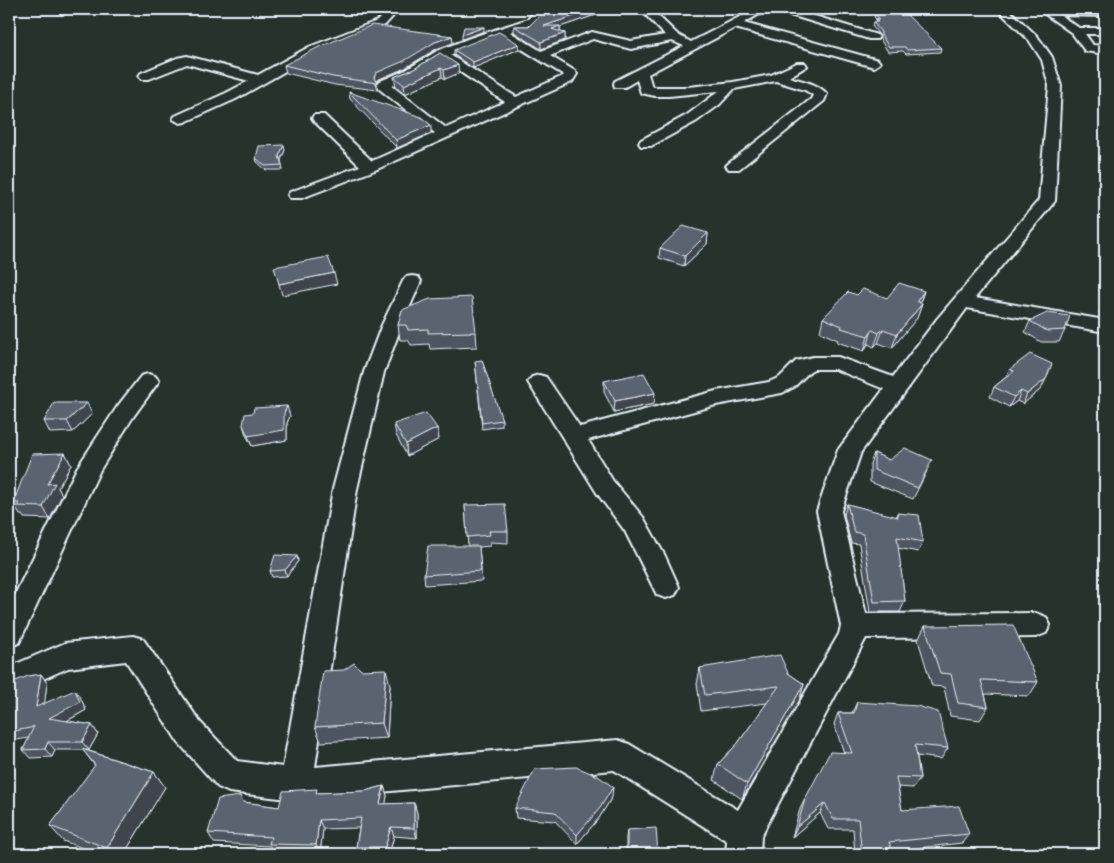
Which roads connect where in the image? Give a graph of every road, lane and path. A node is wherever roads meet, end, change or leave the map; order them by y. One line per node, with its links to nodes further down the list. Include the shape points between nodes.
1 (372, 9): 24 (street, via 390,15 381,23 312,50)
2 (544, 9): 10 (street, via 532,21)
3 (645, 9): 13 (street)
4 (763, 9): 9 (street)
5 (781, 9): 14 (street)
6 (1002, 9): 36 (street, via 1033,38 1048,60 1055,86 1047,201)
7 (1046, 10): 8 (street); 11 (street)
8 (1105, 13)
9 (734, 24): 15 (street); 19 (street)
10 (500, 31): 17 (street); 18 (street)
11 (1076, 31): 12 (street); 16 (street, via 1089,48)
12 (1105, 31)
13 (674, 37): 15 (street); 18 (street, via 631,45 592,35)
14 (873, 37)
15 (691, 46): 21 (street)
16 (1105, 50)
17 (440, 54): 27 (street); 30 (street, via 383,85)
18 (540, 55): 27 (street, via 571,74 568,79)
19 (874, 63)
20 (801, 66): 23 (street)
21 (641, 72): 25 (street); 26 (street, via 649,92)
22 (145, 76): 24 (street, via 187,60)
23 (776, 78): 26 (street); 32 (street, via 810,87 820,94 816,101)
24 (261, 80): 29 (street)
25 (620, 84)
26 (731, 85): 31 (street, via 725,94 703,110)
27 (516, 103): 30 (street)
28 (319, 118): 33 (street)
29 (180, 119)
30 (445, 134): 33 (street)
31 (646, 143)
32 (734, 166)
33 (370, 167): 34 (street)
34 (296, 195)
35 (412, 281): 47 (street, via 374,372 345,489)
36 (963, 302): 37 (street); 40 (street)
37 (1105, 326)
38 (148, 381): 45 (street, via 89,468)
39 (539, 382): 41 (street)
40 (898, 386): 41 (street, via 838,362 813,363 774,388 716,398); 44 (street, via 850,450 829,511)
41 (574, 436): 42 (street, via 605,487 634,524)
42 (666, 587)
43 (1036, 625): 44 (street)
44 (855, 626): 48 (street, via 853,636)
45 (9, 635)
46 (9, 681): 47 (street, via 66,656 133,648 189,732 230,776)
47 (296, 784): 48 (street, via 618,755)
48 (744, 844)

